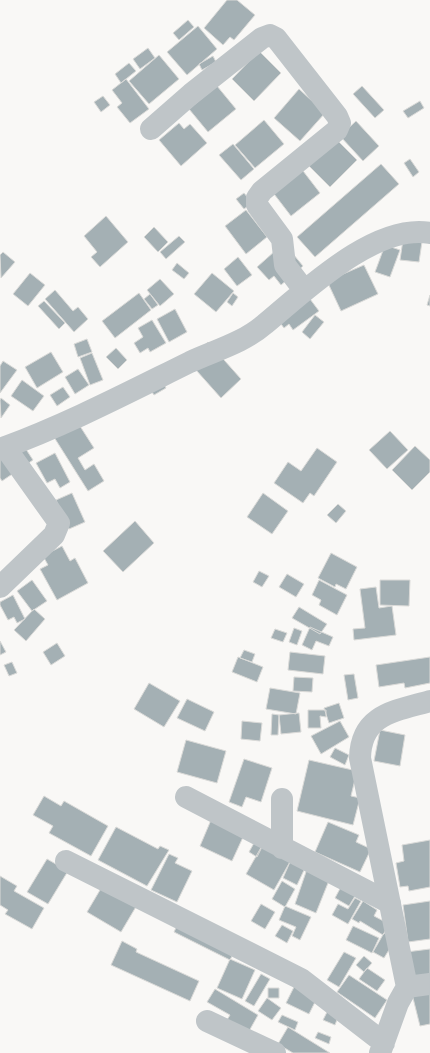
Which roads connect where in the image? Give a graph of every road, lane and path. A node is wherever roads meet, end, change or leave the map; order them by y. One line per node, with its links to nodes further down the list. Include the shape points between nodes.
1 (151, 129): 3 (street, via 262,38 270,35 276,38 340,123 337,130 262,191 257,198 257,205 282,239 285,265)
2 (430, 233): 3 (street, via 422,231 400,234 377,242)
3 (304, 290): 4 (street, via 264,325 240,341 194,360 43,433)
4 (3, 448): 5 (street, via 59,523 54,535)
5 (0, 587)
6 (430, 701): 11 (street, via 375,719 360,744 360,758)
7 (186, 797): 9 (street)
8 (282, 799): 9 (street)
9 (282, 848): 11 (street)
10 (66, 861): 15 (street, via 301,979)
11 (390, 903): 13 (street)
12 (430, 984): 13 (street)
13 (406, 987): 15 (street)
14 (208, 1021): 16 (street)
15 (382, 1048)
16 (275, 1053)

